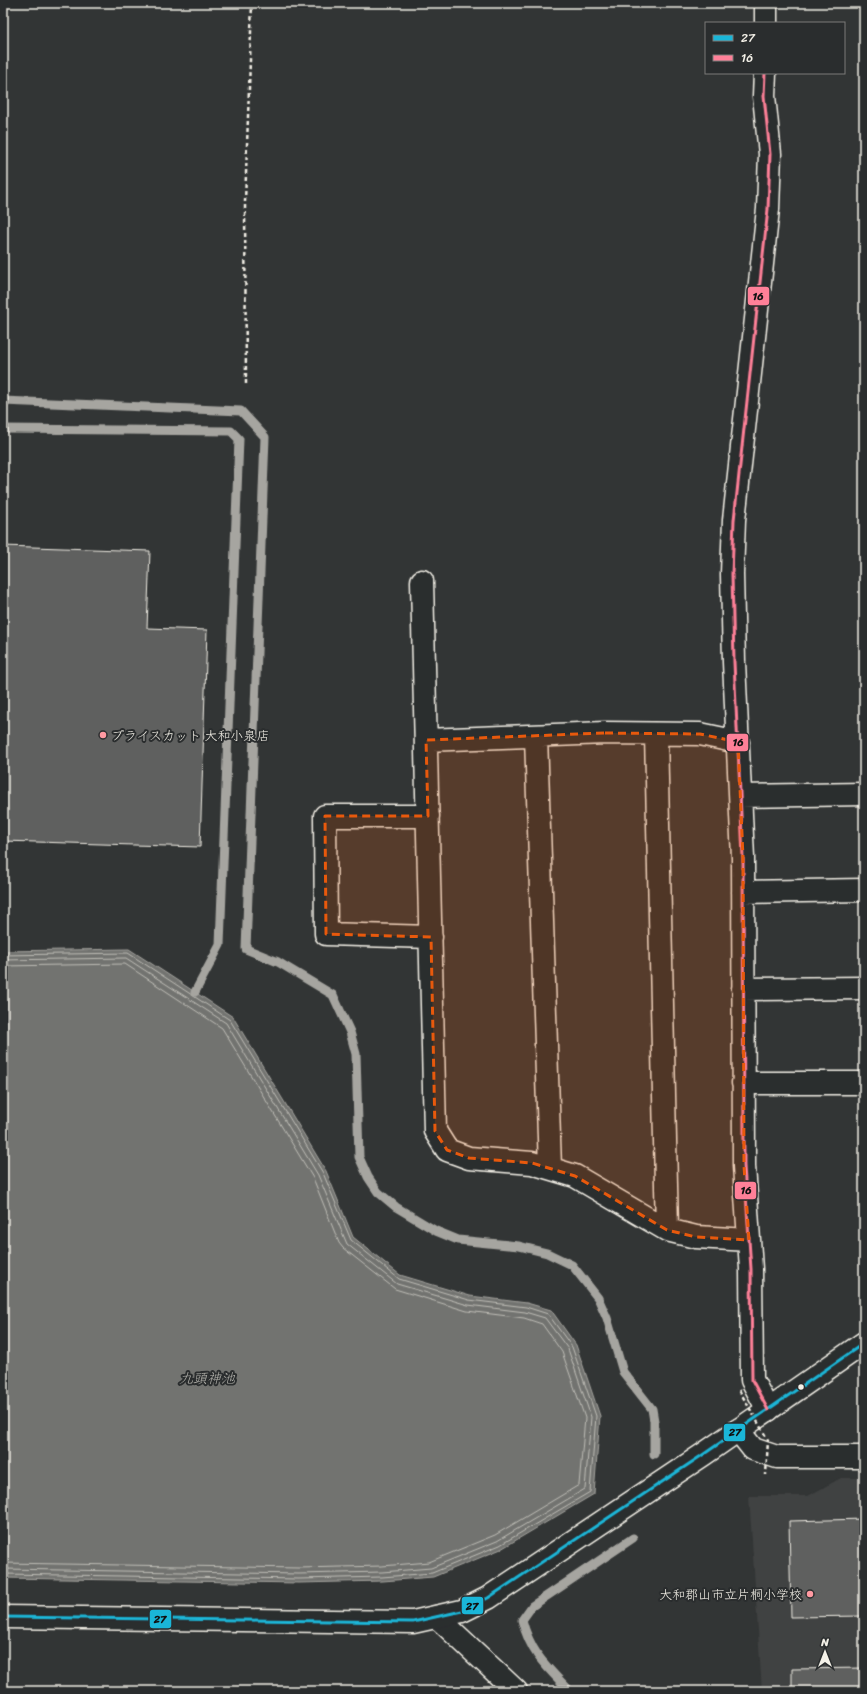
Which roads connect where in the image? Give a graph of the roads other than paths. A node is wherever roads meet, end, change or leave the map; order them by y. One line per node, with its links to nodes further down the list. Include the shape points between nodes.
1 (766, 3): 2 (street)
2 (766, 22)
3 (765, 74): 8 (street, via 764,96 770,154 768,209 734,520 732,574)
4 (422, 581): 7 (street)
5 (656, 734): 6 (street); 8 (street, via 700,734); 20 (street)
6 (536, 736): 7 (street); 19 (street)
7 (426, 740): 11 (street)
8 (738, 742): 10 (street)
9 (864, 794): 10 (street)
10 (741, 796): 13 (street)
11 (428, 816): 14 (street); 14 (street, via 325,816 326,934)
12 (864, 890): 13 (street)
13 (743, 892): 16 (street)
14 (430, 938): 19 (street, via 435,1131 447,1150 469,1158 532,1163)
15 (864, 988): 16 (street)
16 (743, 989): 17 (street)
17 (743, 1083): 18 (street); 21 (street, via 744,1166)
18 (864, 1083)
19 (550, 1168): 20 (street, via 575,1176)
20 (667, 1230): 21 (street, via 696,1237)
21 (749, 1240): 23 (street, via 752,1380)
22 (864, 1343): 23 (street)
23 (768, 1410): 24 (street)
24 (738, 1430): 25 (street, via 754,1448 777,1457); 27 (street, via 488,1598 462,1611)
25 (864, 1457)
26 (3, 1617): 27 (street, via 374,1623 413,1622)
27 (437, 1617): 28 (street)
28 (516, 1691)

